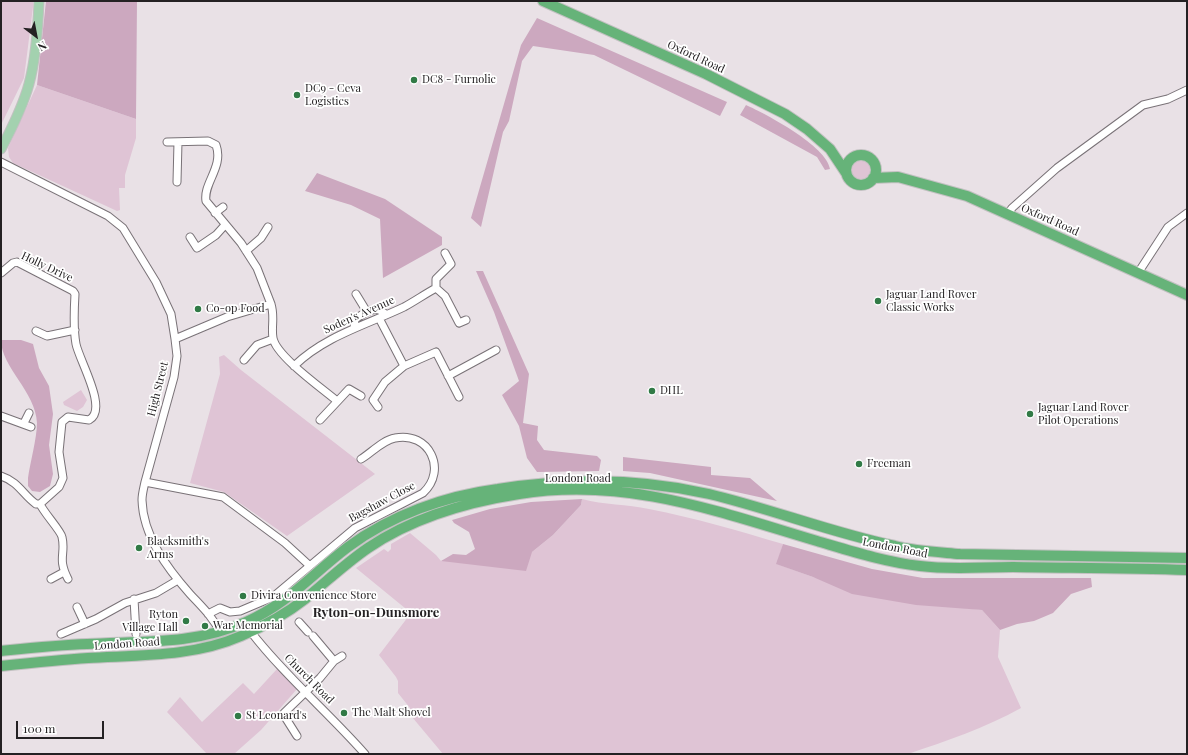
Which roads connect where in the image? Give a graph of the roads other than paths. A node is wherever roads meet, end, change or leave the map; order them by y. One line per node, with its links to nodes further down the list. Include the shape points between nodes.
1 (39, 1): 6 (main road, via 29,84 15,123)
2 (543, 1): 7 (highway, Oxford Road, via 706,74 785,114)
3 (1187, 90): 18 (street, via 1168,99 1144,105 1057,168)
4 (167, 142): 5 (street)
5 (178, 142): 14 (street); 16 (street, via 208,140 216,145 216,167 206,196)
6 (1, 149)
7 (830, 149): 8 (highway, Oxford Road); 11 (highway, Oxford Road)
8 (856, 155): 9 (highway, via 866,155); 11 (highway, via 847,164)
9 (873, 161): 12 (highway, Oxford Road); 13 (highway, via 876,170)
10 (1, 162): 36 (street, High Street, via 108,216 123,228 165,302)
11 (846, 173): 13 (highway, via 851,181 857,184 866,184)
12 (898, 177): 13 (highway, Oxford Road); 18 (highway, Oxford Road, via 967,196)
13 (873, 178)
14 (177, 182)
15 (223, 206): 16 (street)
16 (215, 213): 19 (street)
17 (1187, 213): 25 (street, via 1168,227)
18 (1008, 214): 25 (highway, Oxford Road)
19 (225, 225): 21 (street, via 216,235 197,248); 22 (street)
20 (268, 227): 22 (street, via 261,238)
21 (190, 237)
22 (246, 251): 29 (street, via 257,268)
23 (445, 253): 26 (street, via 451,264 436,279)
24 (1, 273): 34 (street, Holly Drive, via 13,262 17,262 70,288 75,294)
25 (1138, 273): 28 (highway, Oxford Road)
26 (436, 288): 31 (street, Soden's Avenue); 32 (street, via 445,296)
27 (356, 294): 30 (street)
28 (1187, 295)
29 (271, 304): 36 (street, via 227,317); 37 (street, via 274,312)
30 (367, 312): 31 (street, via 381,309); 33 (street, via 355,319)
31 (383, 316): 33 (street, Soden's Avenue); 41 (street)
32 (462, 322)
33 (354, 328): 40 (street, Soden's Avenue, via 330,339 305,355)
34 (74, 330): 35 (street, via 47,336); 53 (street, Holly Drive, via 81,359 95,392 94,416 89,420 68,417 62,422 59,452 62,482)
35 (36, 332)
36 (176, 339): 52 (street, High Street, via 174,377)
37 (273, 339): 39 (street, via 257,345); 40 (street)
38 (496, 350): 42 (street)
39 (244, 360)
40 (294, 366): 45 (street)
41 (404, 366): 42 (street, via 436,352); 46 (street, via 385,382 373,400)
42 (448, 376): 44 (street)
43 (361, 396): 45 (street, via 349,389)
44 (459, 397)
45 (337, 401): 49 (street)
46 (378, 407)
47 (29, 413): 48 (street, via 27,425)
48 (1, 416)
49 (320, 420)
50 (361, 459): 55 (street, Bagshaw Close, via 391,439 412,438 421,442 428,450 434,462 434,473 430,486 423,493 355,528)
51 (1, 476): 53 (street, via 16,484 36,504)
52 (145, 482): 55 (street, via 223,497 261,524); 58 (street, High Street, via 142,499 150,534 166,565)
53 (40, 504): 57 (street, via 63,538 61,559 66,576)
54 (1187, 558): 64 (highway, London Road, via 927,551 863,538 708,494 671,487 617,482 557,482 468,494 441,501 387,523 349,546 282,603)
55 (310, 566): 61 (street, Bagshaw Close, via 282,591 260,603 240,611 230,612 220,608)
56 (1187, 570): 66 (highway, London Road, via 922,567 856,552 666,498 611,490 549,490 470,504 391,534 357,556 288,611)
57 (51, 579)
58 (178, 580): 59 (street, via 156,593); 61 (street, High Street)
59 (134, 599): 63 (street); 68 (street)
60 (77, 607): 63 (street)
61 (208, 614): 65 (street, High Street)
62 (299, 622): 71 (street)
63 (84, 624): 67 (street)
64 (234, 627): 65 (highway, London Road); 66 (street)
65 (220, 632): 69 (highway, London Road, via 193,638 59,645)
66 (251, 632): 72 (highway, London Road, via 195,650); 73 (street, Church Road)
67 (61, 634)
68 (136, 634)
69 (1, 651)
70 (342, 656): 71 (street)
71 (334, 661): 73 (street)
72 (1, 666)
73 (306, 692): 74 (street, via 284,713); 75 (street, Church Road)
74 (297, 736)
75 (365, 754)

